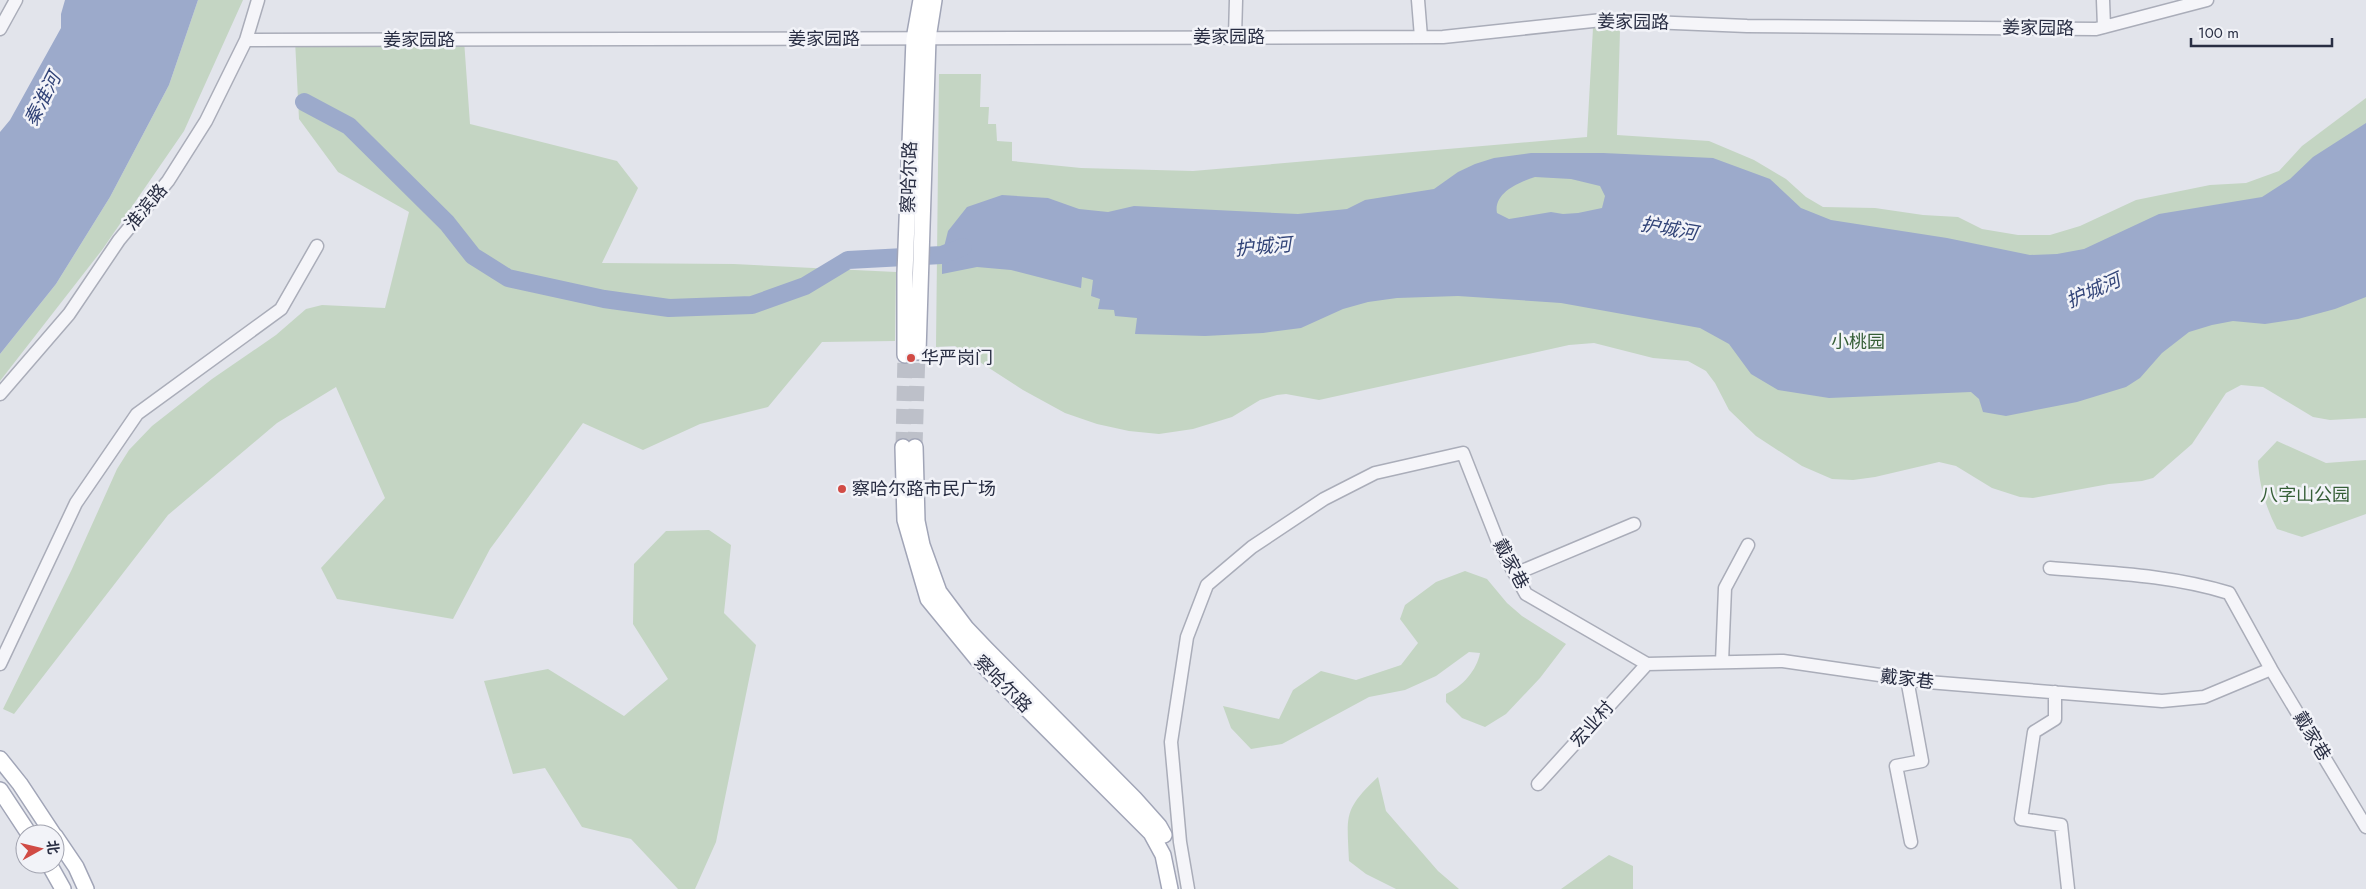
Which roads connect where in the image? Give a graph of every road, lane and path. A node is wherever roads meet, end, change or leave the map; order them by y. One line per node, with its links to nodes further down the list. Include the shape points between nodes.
1 (16, 0): 10 (street)
2 (258, 0): 14 (street, 淮滨路)
3 (921, 0): 13 (main road, 察哈尔路)
4 (934, 0): 13 (main road, 察哈尔路)
5 (1236, 0): 11 (street)
6 (1418, 0): 12 (street)
7 (2103, 0): 9 (street)
8 (2207, 0): 9 (street, 姜家园路)
9 (2104, 27): 12 (street, 姜家园路, via 1747,26 1602,20)
10 (0, 29)
11 (1235, 37): 12 (street, 姜家园路); 13 (street, 姜家园路)
12 (1421, 37)
13 (921, 39): 14 (street, 姜家园路); 16 (main road, 察哈尔路)
14 (246, 40): 17 (street, 淮滨路, via 206,121 168,181 119,240 69,314)
15 (317, 246): 23 (street, via 281,309 137,414 76,503)
16 (912, 353)
17 (0, 394)
18 (1634, 524): 21 (street)
19 (1748, 545): 22 (street, via 1725,588)
20 (2050, 568): 25 (street, via 2146,576 2200,584 2229,593)
21 (1515, 574): 24 (street, 戴家巷, via 1526,594); 41 (street, 戴家巷, via 1500,547 1463,453 1375,473 1333,495 1252,547 1207,585 1187,637 1171,742 1180,842)
22 (1722, 662): 24 (street, 戴家巷); 26 (street, 戴家巷, via 1783,662)
23 (0, 664)
24 (1647, 664): 29 (street, 宏业村)
25 (2271, 669): 27 (street, 戴家巷, via 2204,697 2162,701); 33 (street, 戴家巷)
26 (1908, 679): 27 (street, 戴家巷); 34 (street, via 1922,761 1896,766)
27 (2054, 692): 42 (street, via 2055,719 2034,732 2021,819 2061,825)
28 (0, 759): 32 (main road)
29 (1538, 784)
30 (0, 790): 31 (main road)
31 (22, 824)
32 (47, 824)
33 (2366, 827)
34 (1912, 842)
35 (65, 851): 38 (main road)
36 (55, 874): 37 (main road)
37 (63, 889)
38 (86, 889)
39 (1170, 889): 40 (main road, 察哈尔路, via 1163,855 1151,833 978,660 928,599 905,520 902,475 909,447 917,521 939,592 966,628 1159,826 1175,863)
40 (1179, 889)
41 (1188, 889)
42 (2068, 889)

